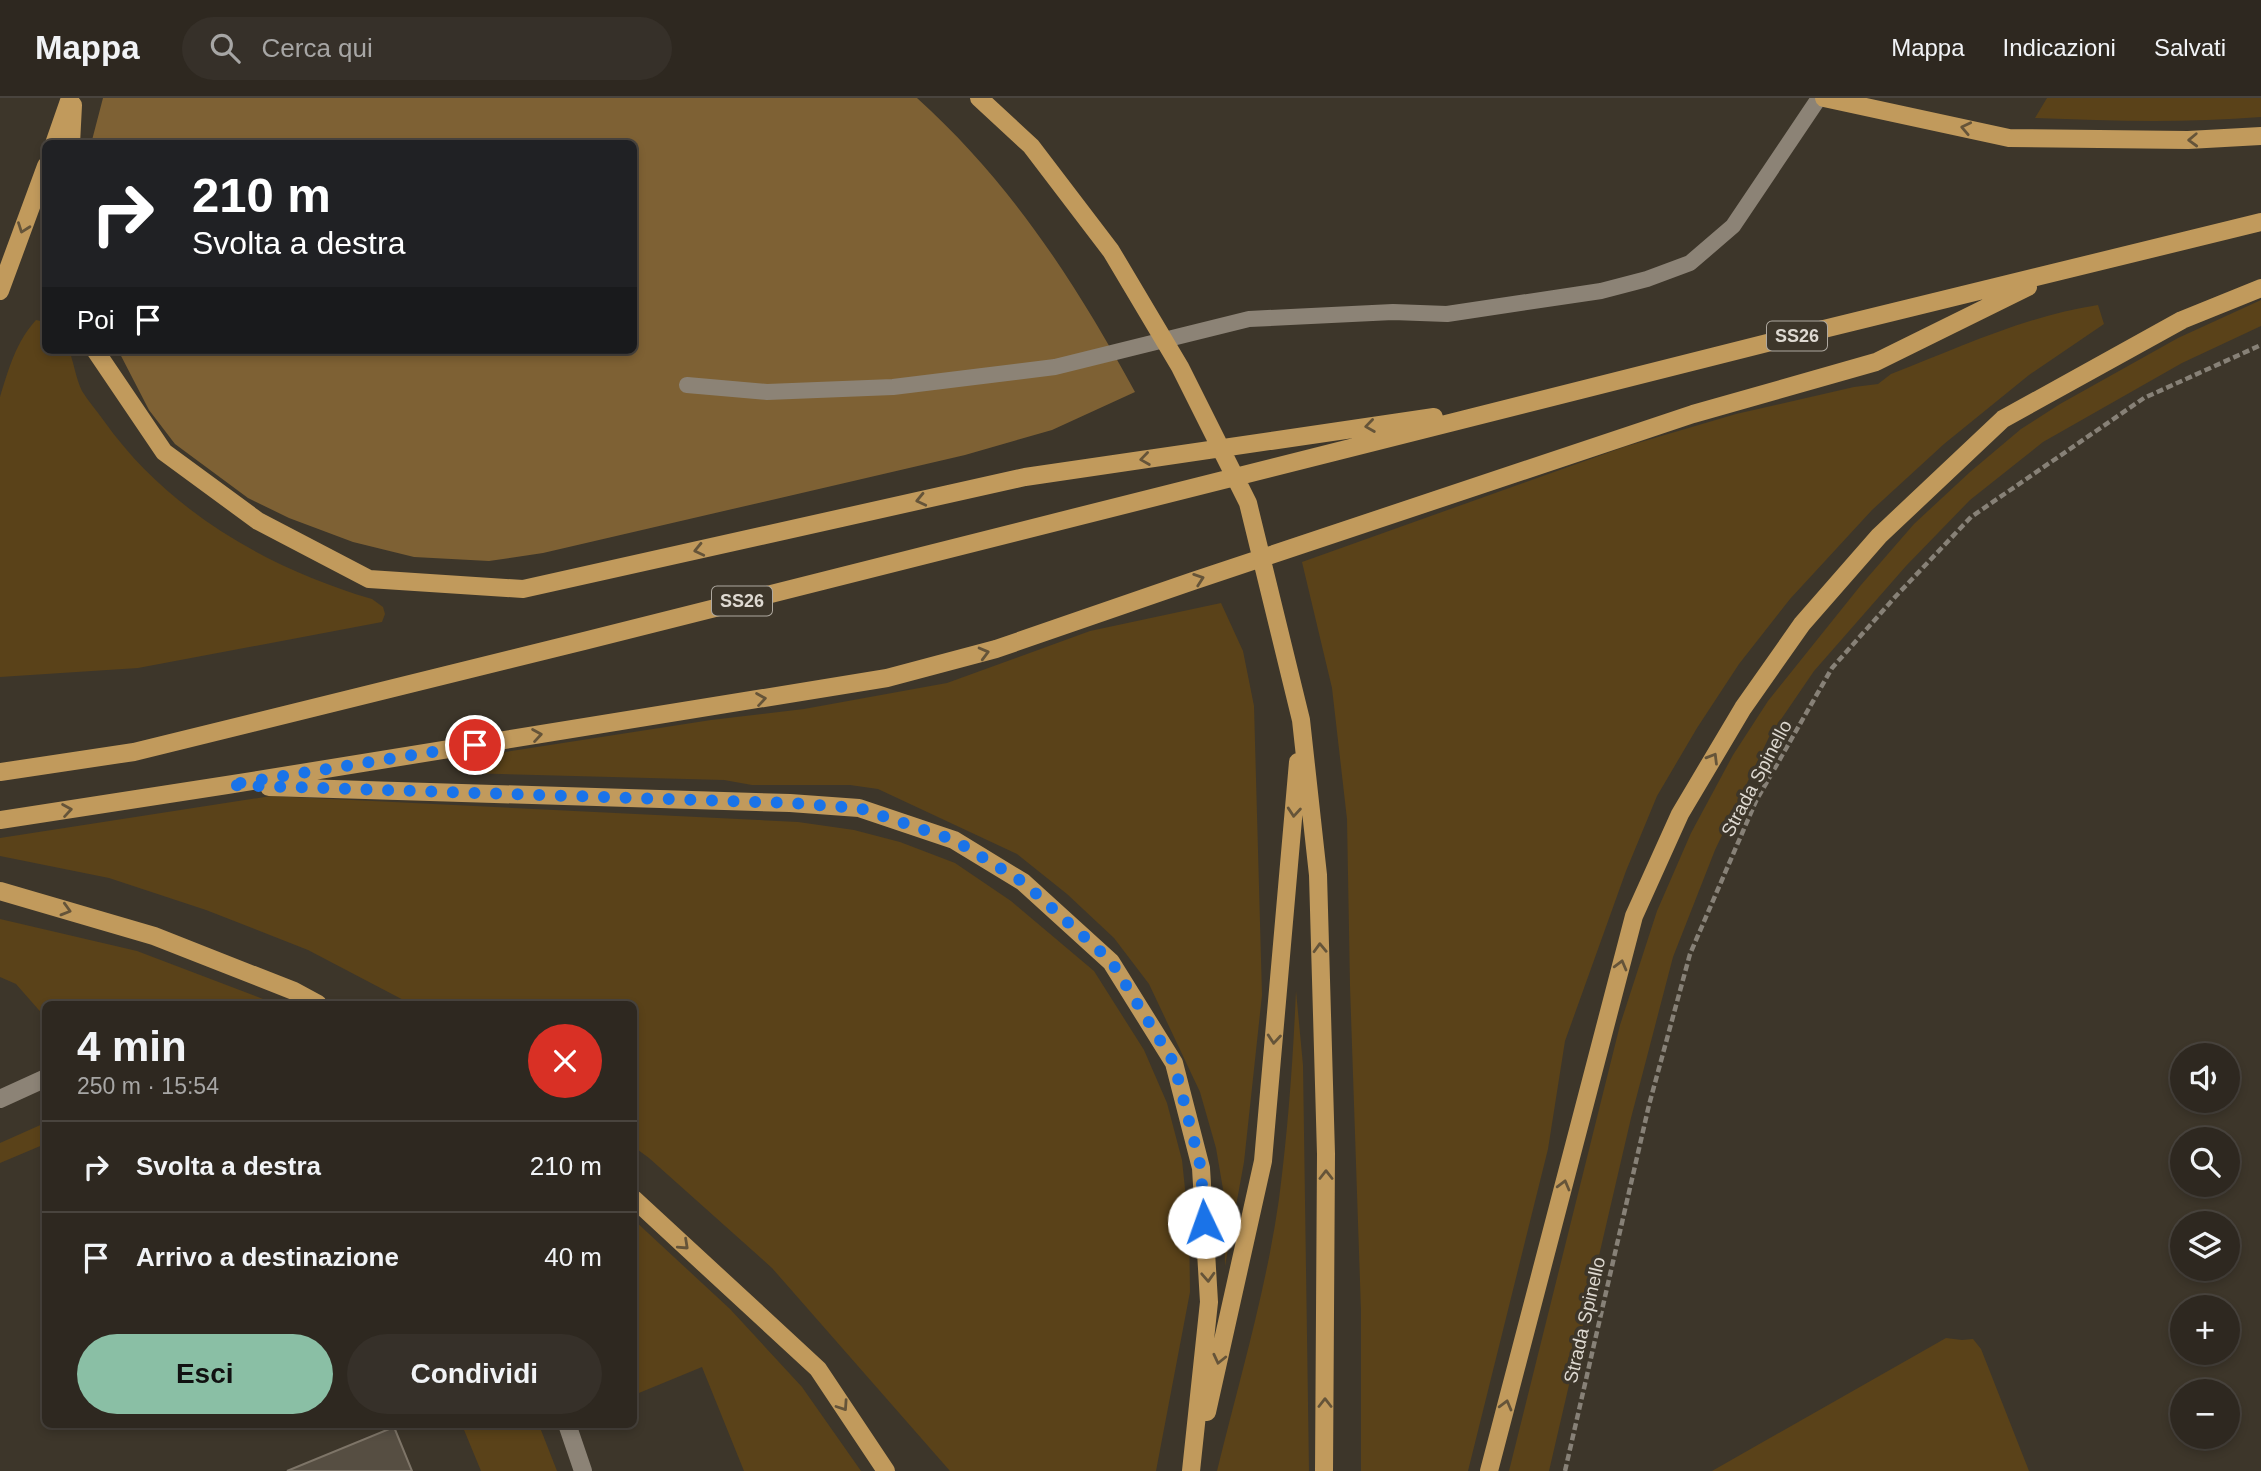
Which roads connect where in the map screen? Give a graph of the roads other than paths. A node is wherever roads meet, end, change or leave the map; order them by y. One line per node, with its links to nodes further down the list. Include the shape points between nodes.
1 (72, 98): 5 (main road); 6 (main road)
2 (979, 98): 15 (main road, via 1031,146 1111,251 1180,367 1248,503)
3 (1821, 98): 4 (main road, one-way to 3, via 2009,138); 13 (lane, via 1733,226 1690,263 1601,291 1447,314 1249,319 1055,367 893,387 767,392)
4 (2261, 136)
5 (56, 140)
6 (71, 140)
7 (42, 177): 11 (main road, one-way to 11)
8 (2261, 222): 9 (main road, SS26)
9 (2059, 271): 14 (main road, SS26); 17 (main road, one-way to 9, via 887,678 996,649 1693,414 1876,362)
10 (2261, 288): 29 (main road, one-way to 10, via 1634,916 1680,814 1742,709 1802,624 1879,536 2003,419 2182,320)
11 (0, 290)
12 (98, 354): 14 (main road, one-way to 12, via 1025,477 523,589 369,579 258,521 164,452)
13 (687, 385)
14 (1534, 402): 16 (main road, SS26, via 148,748)
15 (1301, 720): 27 (main road, one-way to 27, via 1263,1161); 28 (main road, one-way to 15, via 1326,1154 1318,875)
16 (0, 772)
17 (228, 785): 18 (main road, one-way to 17); 27 (main road, one-way to 27, via 859,808 954,840 1023,882 1111,961 1174,1063 1201,1168 1209,1302)
18 (0, 820)
19 (0, 891): 20 (main road, one-way to 20, via 154,936)
20 (312, 1001)
21 (42, 1080): 22 (street)
22 (0, 1099)
23 (637, 1202): 26 (main road, one-way to 26, via 818,1369)
24 (568, 1428): 25 (street)
25 (583, 1471)
26 (886, 1471)
27 (1192, 1471)
28 (1324, 1471)
29 (1489, 1471)

